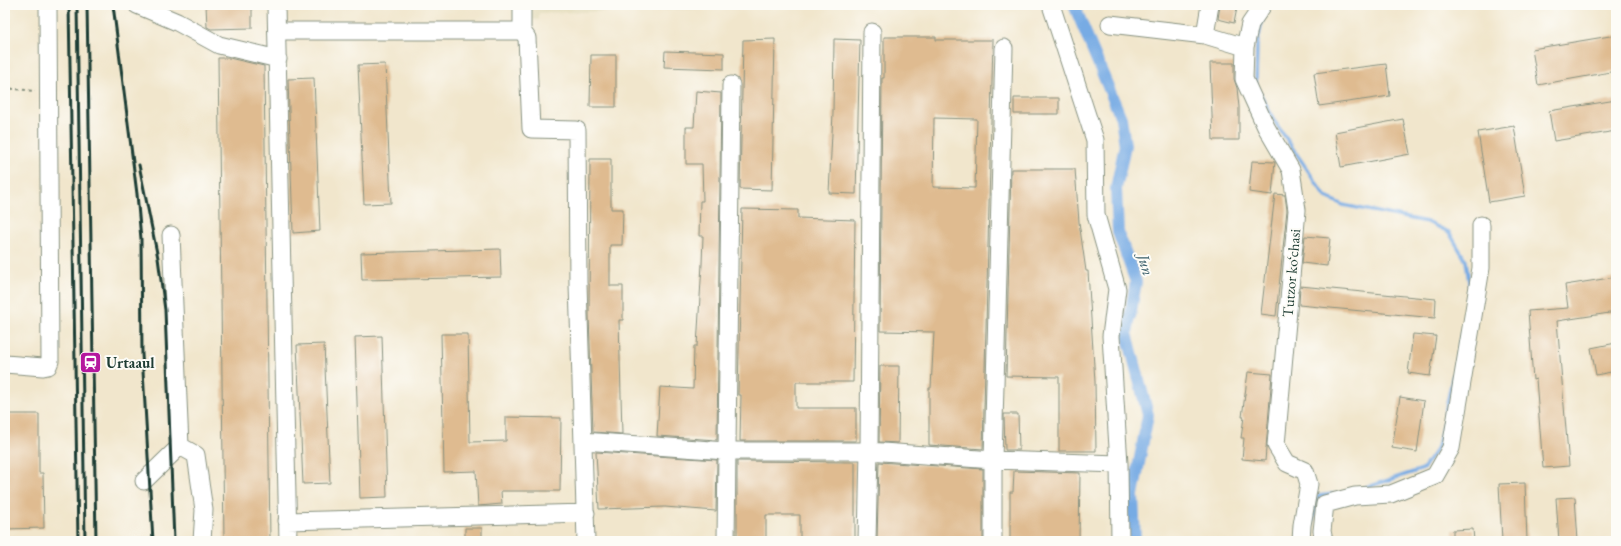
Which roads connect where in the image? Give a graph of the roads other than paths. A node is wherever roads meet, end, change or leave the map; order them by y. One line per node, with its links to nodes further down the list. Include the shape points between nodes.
1 (48, 5): 19 (street, via 50,361 48,366 43,367)
2 (136, 5): 15 (street, via 177,22 219,45)
3 (276, 5): 9 (street)
4 (522, 5): 10 (street)
5 (1051, 5): 25 (street, via 1095,140 1096,215 1117,288 1111,336)
6 (1210, 5): 12 (street)
7 (1263, 5): 13 (street, Tutzor ko‘chasi, via 1250,24)
8 (1110, 24): 12 (street)
9 (277, 31): 10 (street); 15 (street)
10 (522, 31): 20 (street, via 527,38 532,129 577,130)
11 (872, 32): 23 (street)
12 (1205, 35): 13 (street)
13 (1245, 46): 36 (street, Tutzor ko‘chasi, via 1244,79 1266,127 1291,170 1297,210 1276,445 1287,463 1305,470 1309,484)
14 (1004, 48): 24 (street)
15 (278, 59): 28 (street)
16 (731, 85): 22 (street)
17 (1481, 225): 37 (street, via 1481,268 1451,448 1435,476 1391,494 1355,496 1325,504 1322,531)
18 (171, 235): 21 (street)
19 (5, 364)
20 (583, 441): 22 (street); 27 (street)
21 (180, 446): 26 (street); 29 (street, via 196,455 204,510)
22 (726, 451): 23 (street); 32 (street)
23 (870, 451): 24 (street); 33 (street)
24 (993, 460): 25 (street); 34 (street)
25 (1119, 464): 35 (street)
26 (144, 481)
27 (586, 513): 28 (street); 31 (street)
28 (287, 521): 30 (street)
29 (202, 541)
30 (288, 541)
31 (586, 541)
32 (726, 541)
33 (867, 541)
34 (993, 541)
35 (1120, 541)
36 (1301, 541)
37 (1324, 541)

